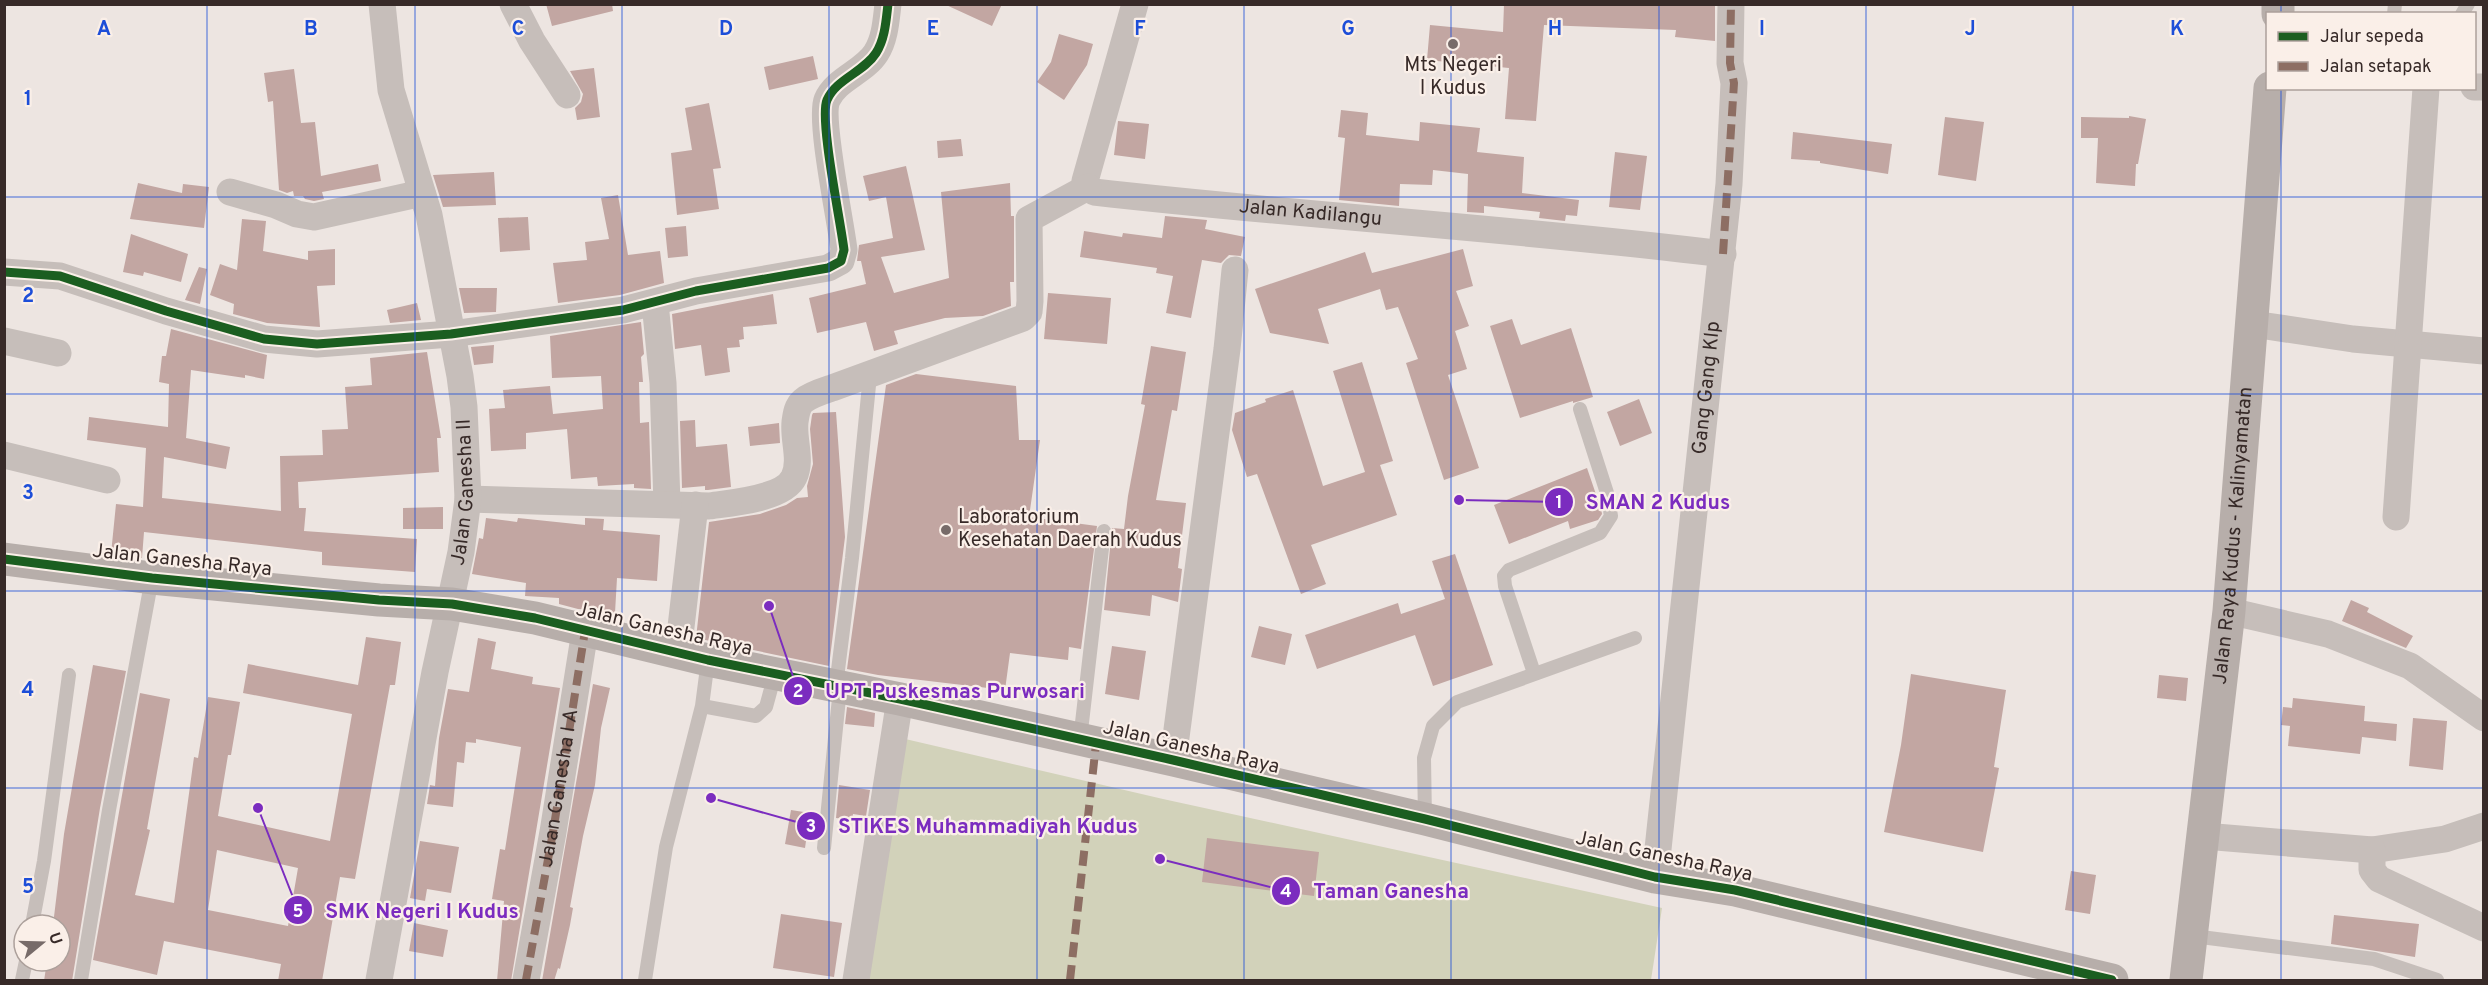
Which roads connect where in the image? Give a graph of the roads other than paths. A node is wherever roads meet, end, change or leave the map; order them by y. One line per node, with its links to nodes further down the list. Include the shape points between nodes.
1 (513, 4): 8 (street, via 531,41)
2 (888, 4): 15 (street, via 875,55 826,101 825,127 844,250 841,261 828,268 718,287)
3 (1135, 4): 9 (street, via 1085,181)
4 (1731, 4): 12 (street, Gang Gang Klp, via 1734,83)
5 (386, 5): 11 (street, Jalan Ganesha II, via 391,90)
6 (2270, 90): 16 (street, Jalan Raya Kudus - Kalinyamatan)
7 (2426, 90): 19 (street)
8 (567, 95)
9 (1088, 188): 12 (street, Jalan Kadilangu, via 1094,192 1244,209 1597,238); 22 (street, via 1029,219 1030,301 1029,312 1023,318)
10 (230, 192): 11 (street, via 307,216)
11 (422, 193): 17 (street, Jalan Ganesha II)
12 (1722, 254): 52 (street, Gang Gang Klp)
13 (1235, 270): 46 (street)
14 (4, 272): 17 (street, via 60,276 264,339 317,344)
15 (655, 303): 17 (street); 27 (street, via 663,383)
16 (2253, 324): 19 (street); 34 (street, Jalan Raya Kudus - Kalinyamatan)
17 (451, 334): 26 (street, Jalan Ganesha II, via 464,407)
18 (4, 341): 21 (street)
19 (2407, 345): 20 (street); 29 (street)
20 (2484, 351)
21 (58, 353)
22 (870, 375): 28 (street, via 801,402 796,412 796,466 788,485 739,502); 41 (lane)
23 (1580, 409): 38 (lane, via 1611,516 1600,533 1509,570 1504,576)
24 (4, 455): 25 (street)
25 (107, 480)
26 (468, 499): 27 (street); 33 (street, Jalan Ganesha II)
27 (667, 504): 28 (street)
28 (696, 505): 37 (street)
29 (2396, 517)
30 (1104, 531): 45 (lane)
31 (4, 559): 32 (street, Jalan Ganesha Raya)
32 (152, 578): 33 (street, Jalan Ganesha Raya); 56 (lane)
33 (452, 604): 35 (street, Jalan Ganesha Raya); 57 (street, Jalan Ganesha II, via 435,672)
34 (2229, 611): 44 (street, via 2328,634 2410,666); 49 (street, Jalan Raya Kudus - Kalinyamatan)
35 (585, 631): 37 (street, Jalan Ganesha Raya); 58 (street, Jalan Ganesha I A)
36 (1635, 638): 38 (lane)
37 (693, 656): 39 (street, Jalan Ganesha Raya); 43 (lane)
38 (1534, 673): 47 (lane, via 1457,702 1433,726 1424,758)
39 (775, 674): 41 (street, Jalan Ganesha Raya); 43 (lane, via 766,707 756,716)
40 (69, 675): 53 (lane)
41 (838, 687): 42 (street, Jalan Ganesha Raya); 50 (lane)
42 (900, 699): 45 (street, Jalan Ganesha Raya); 60 (street)
43 (702, 706): 59 (lane, via 666,847)
44 (2484, 718)
45 (1080, 740): 46 (street, Jalan Ganesha Raya)
46 (1173, 760): 47 (street, Jalan Ganesha Raya)
47 (1425, 819): 52 (street, Jalan Ganesha Raya)
48 (2484, 826): 51 (street, via 2445,839)
49 (2204, 836): 51 (street); 55 (street, Jalan Raya Kudus - Kalinyamatan)
50 (824, 848)
51 (2372, 850): 54 (street, via 2372,870 2379,879)
52 (1655, 877): 61 (street, Jalan Ganesha Raya, via 1735,890)
53 (35, 913)
54 (2484, 928)
55 (2193, 936): 62 (street, Jalan Raya Kudus - Kalinyamatan); 63 (lane, via 2374,959)
56 (81, 981)
57 (379, 981)
58 (526, 981)
59 (645, 981)
60 (856, 981)
61 (2112, 981)
62 (2186, 981)
63 (2437, 981)

